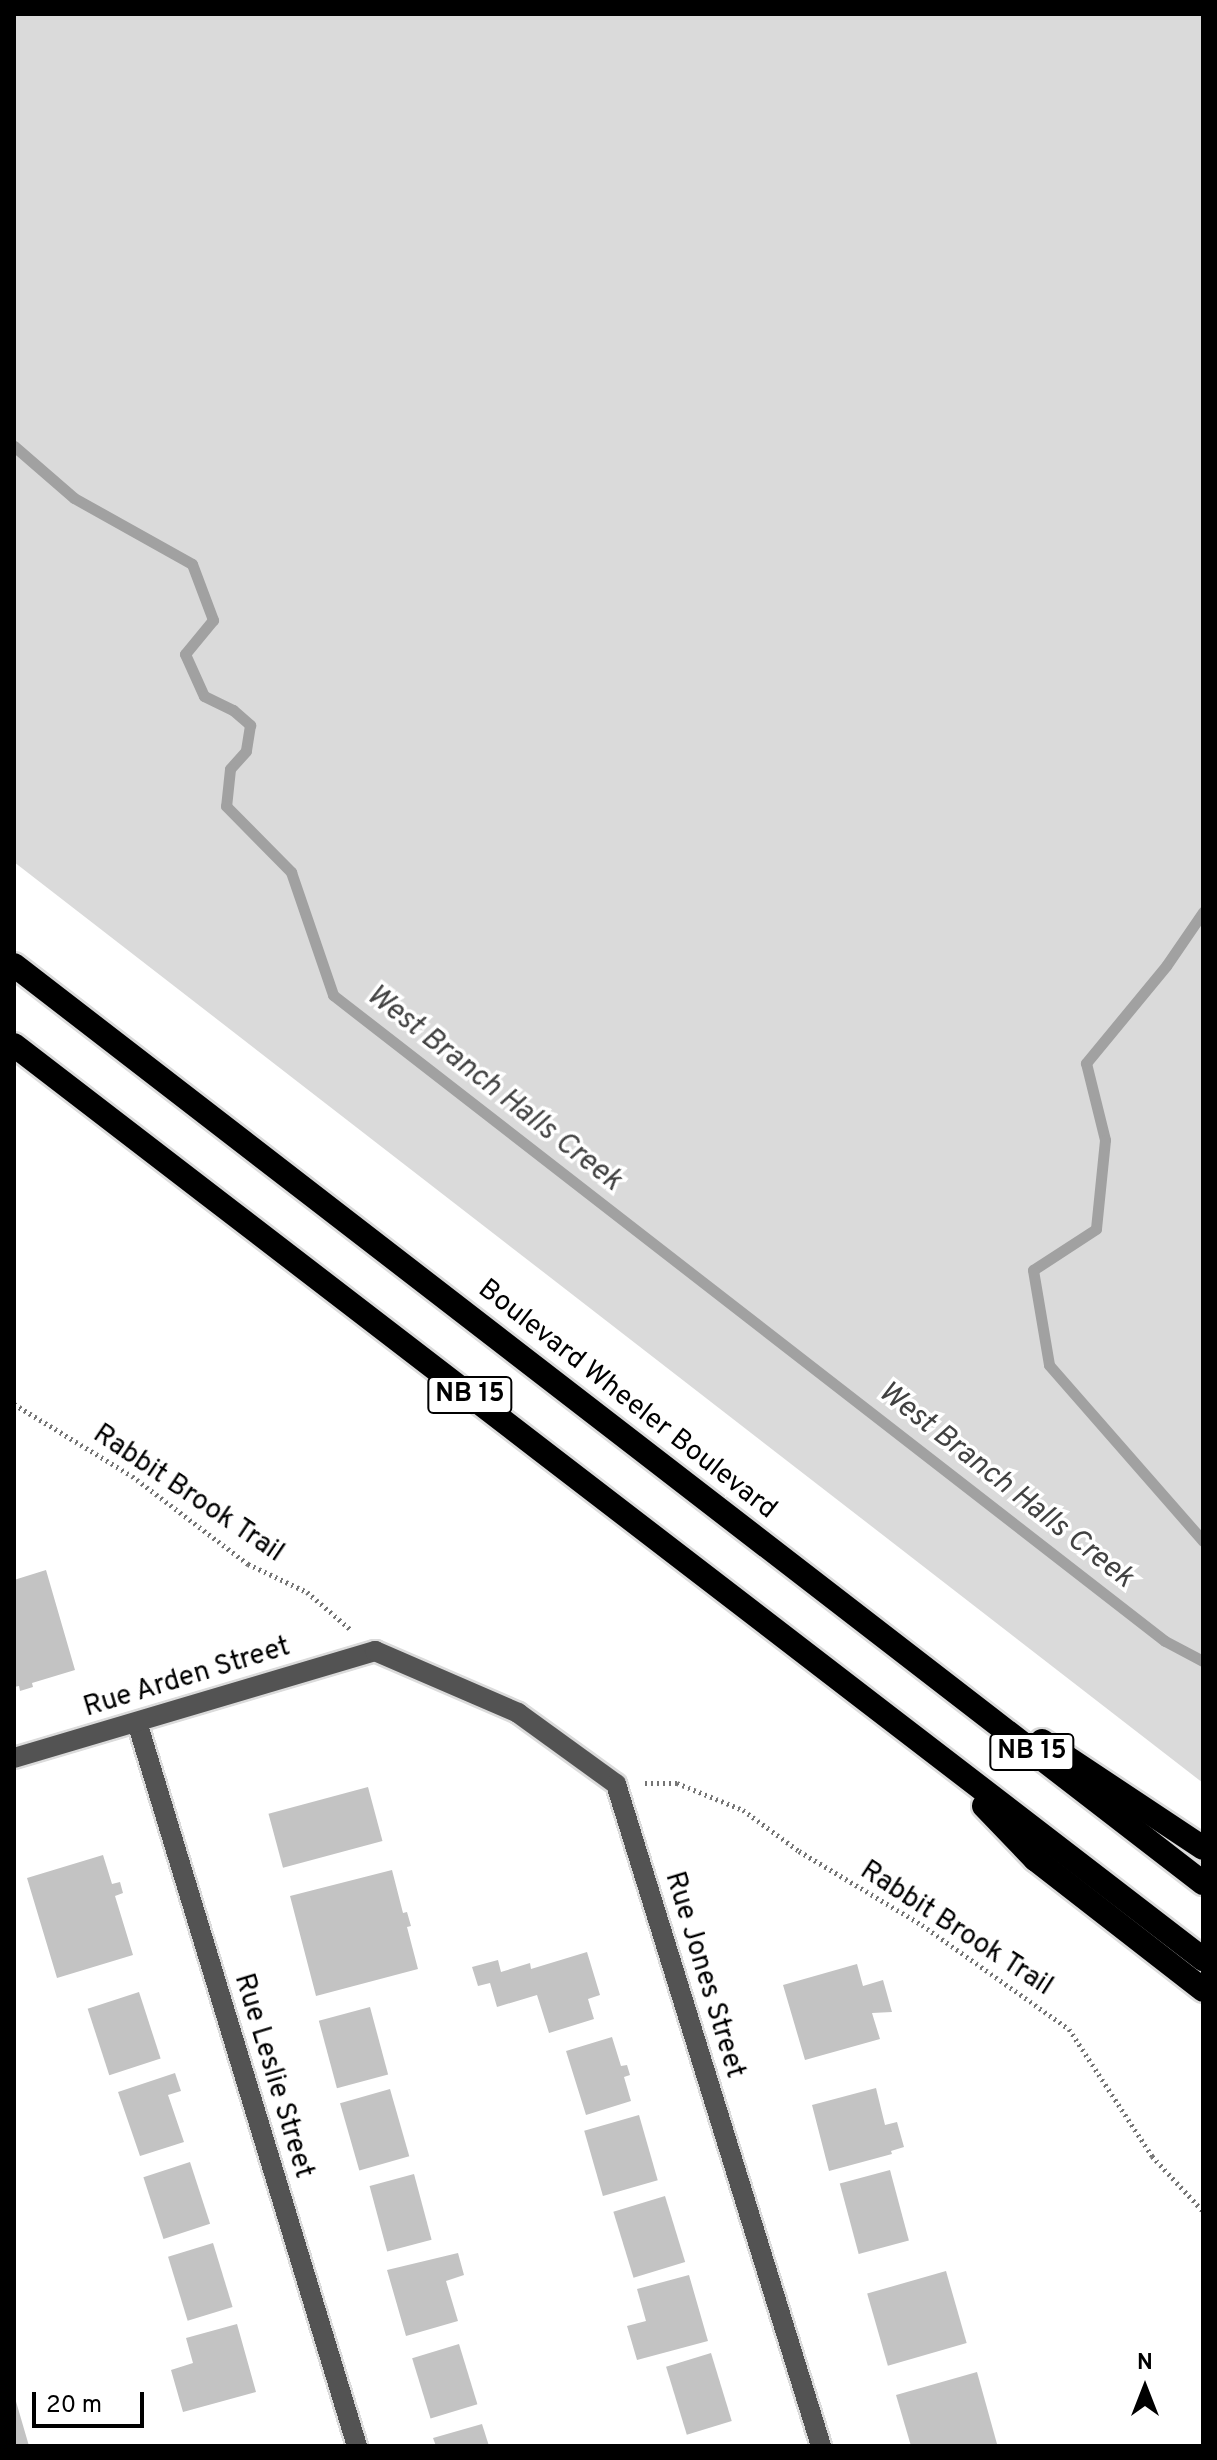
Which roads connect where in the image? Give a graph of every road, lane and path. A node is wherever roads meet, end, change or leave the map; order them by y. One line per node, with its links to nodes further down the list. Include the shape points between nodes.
1 (14, 965): 4 (highway, Boulevard Wheeler Boulevard / NB 15)
2 (14, 1045): 7 (highway, NB 15)
3 (14, 1404): 5 (path, Rabbit Brook Trail, via 132,1476 248,1564 307,1592)
4 (860, 1621): 10 (highway); 11 (highway, Boulevard Wheeler Boulevard / NB 15)
5 (375, 1651): 6 (street, Rue Arden Street); 9 (street, via 518,1713)
6 (137, 1722): 8 (street, Rue Arden Street); 15 (street, Rue Leslie Street)
7 (927, 1746): 12 (highway, NB 15); 13 (highway, via 1035,1859)
8 (14, 1758)
9 (616, 1784): 14 (path, Rabbit Brook Trail, via 677,1783 743,1810 799,1851 935,1934 1069,2029 1152,2156); 16 (street, Rue Jones Street)
10 (1203, 1848)
11 (1203, 1883)
12 (1203, 1959)
13 (1203, 1990)
14 (1203, 2211)
15 (357, 2446)
16 (821, 2446)

